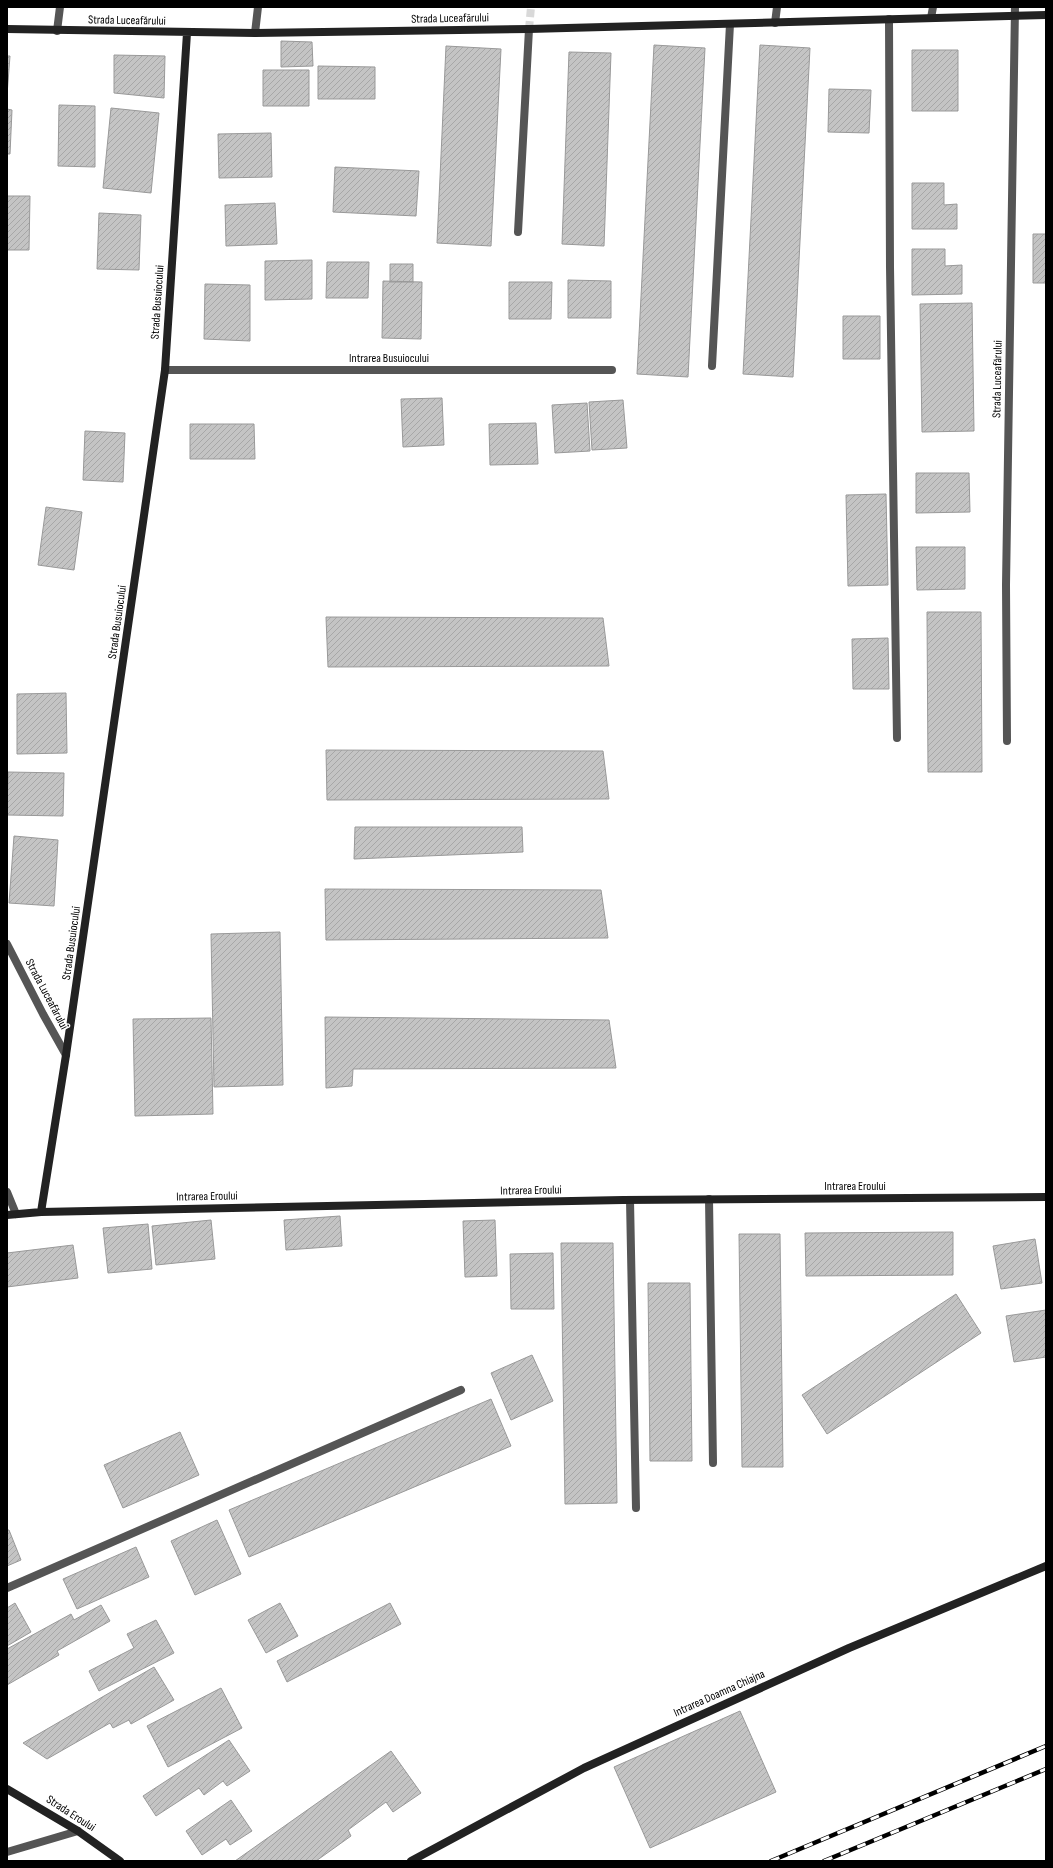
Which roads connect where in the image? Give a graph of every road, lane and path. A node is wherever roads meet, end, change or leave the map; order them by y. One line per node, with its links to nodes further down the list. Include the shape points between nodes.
1 (60, 7): 14 (street)
2 (258, 7): 16 (street)
3 (777, 7): 10 (street)
4 (932, 7): 8 (street)
5 (1015, 7): 7 (street)
6 (1046, 15): 7 (street, Strada Luceafărului)
7 (1014, 16): 8 (street, Strada Luceafărului); 22 (street, Strada Luceafărului, via 1006,584)
8 (931, 18): 9 (street, Strada Luceafărului)
9 (889, 19): 10 (street, Strada Luceafărului); 21 (street)
10 (775, 22): 11 (street, Strada Luceafărului)
11 (730, 24): 13 (street, Strada Luceafărului); 18 (street)
12 (7, 29): 14 (street, Strada Luceafărului)
13 (529, 29): 16 (street, Strada Luceafărului); 17 (street)
14 (57, 31): 15 (street, Strada Luceafărului)
15 (187, 33): 16 (street, Strada Luceafărului); 19 (street, Strada Busuiocului)
16 (255, 33)
17 (518, 232)
18 (712, 366)
19 (165, 370): 20 (street, Intrarea Busuiocului); 24 (street, Strada Busuiocului)
20 (612, 370)
21 (897, 738)
22 (1007, 741)
23 (7, 944): 24 (street, Strada Luceafărului)
24 (66, 1055): 29 (street, Strada Busuiocului)
25 (7, 1192): 30 (street)
26 (1046, 1197): 27 (street, Intrarea Eroului)
27 (709, 1199): 28 (street, Intrarea Eroului); 33 (street)
28 (630, 1200): 29 (street, Intrarea Eroului); 34 (street)
29 (41, 1212): 30 (street, Intrarea Eroului)
30 (16, 1214): 31 (street, Intrarea Eroului)
31 (7, 1215)
32 (462, 1390): 36 (street)
33 (713, 1463)
34 (636, 1508)
35 (1046, 1566): 41 (street, Intrarea Doamna Chiajna, via 849,1648 584,1768)
36 (7, 1588)
37 (7, 1789): 38 (street, Strada Eroului)
38 (78, 1831): 39 (street); 40 (street, Strada Eroului)
39 (7, 1852)
40 (120, 1861)
41 (411, 1861)

